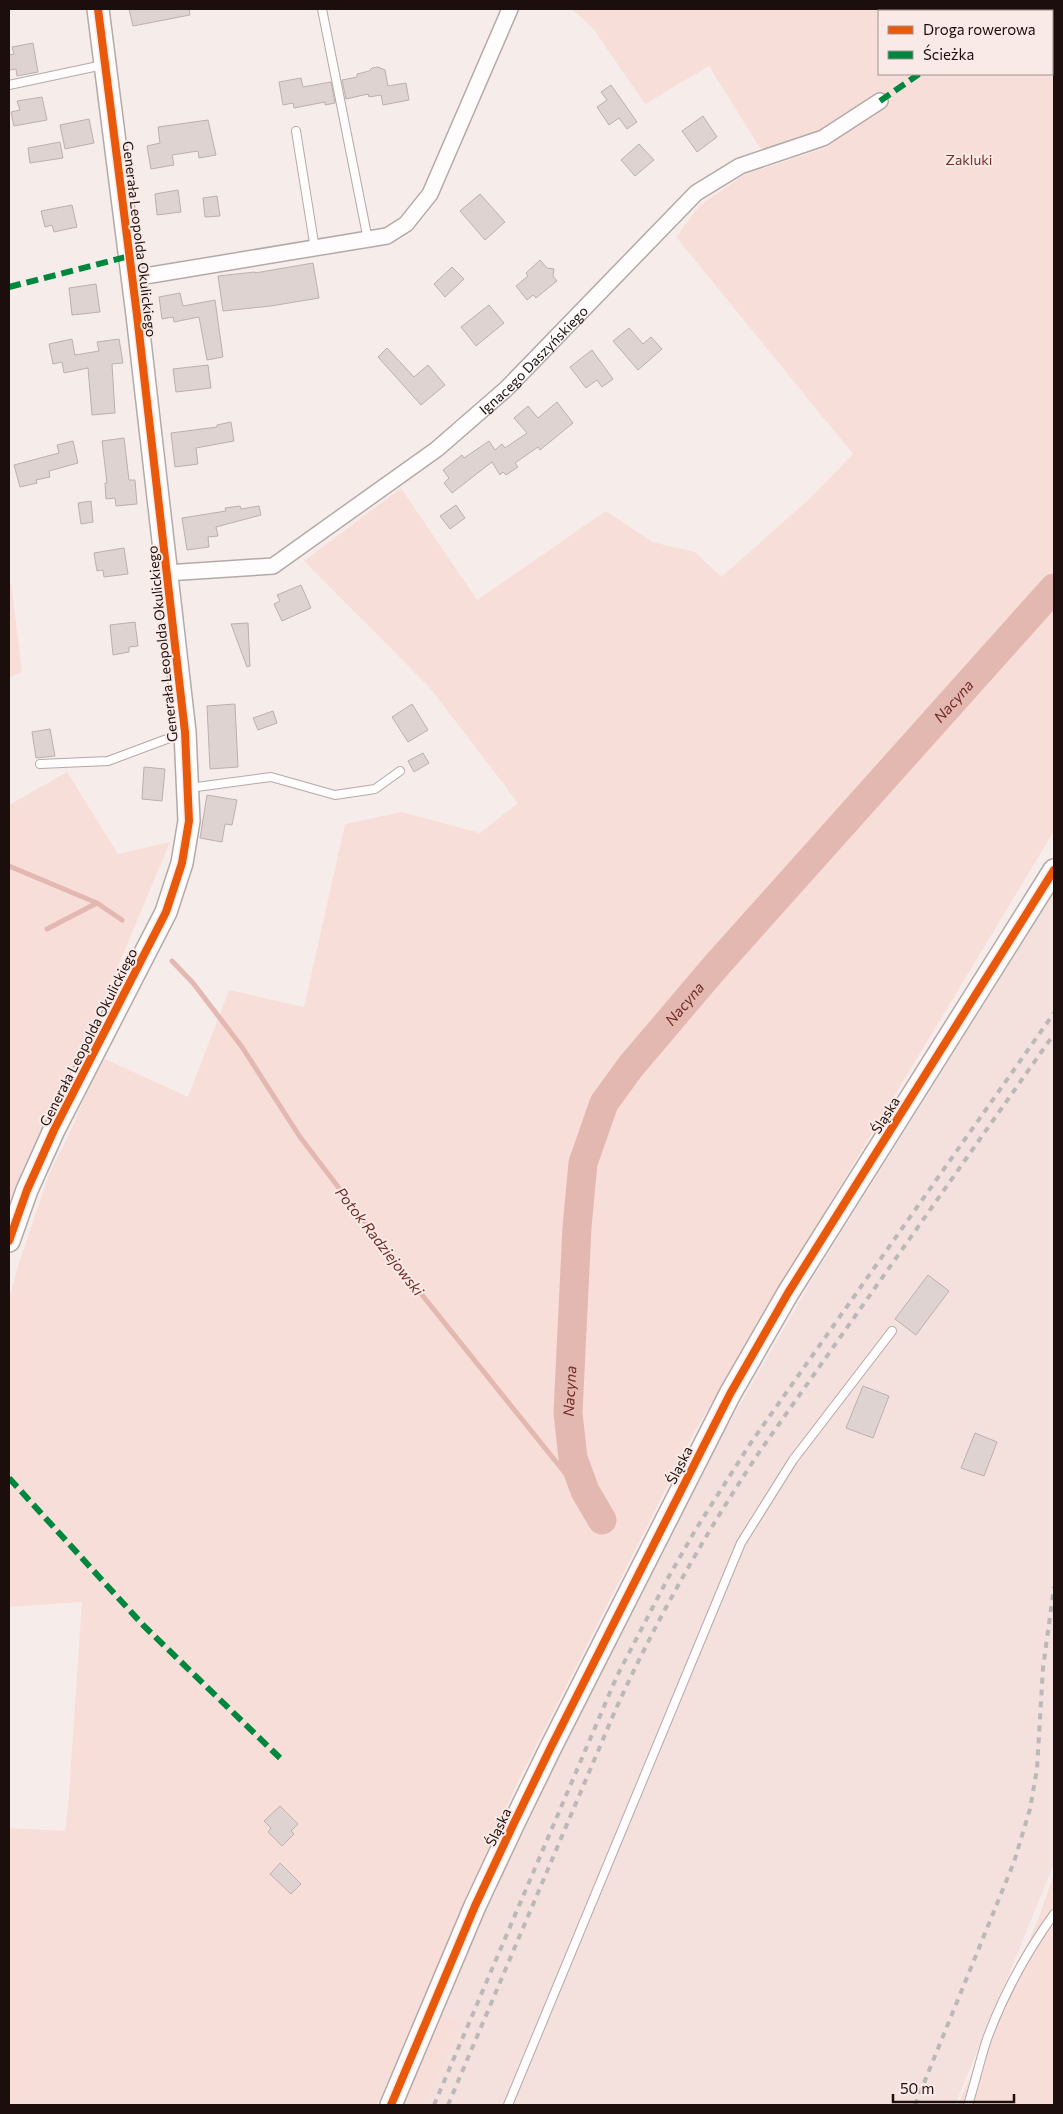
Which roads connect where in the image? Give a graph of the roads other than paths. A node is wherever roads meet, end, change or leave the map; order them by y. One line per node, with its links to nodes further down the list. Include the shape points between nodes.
1 (98, 9): 4 (street, Generała Leopolda Okulickiego)
2 (322, 9): 8 (lane)
3 (510, 9): 8 (street, Generała Leopolda Okulickiego, via 430,194 406,224 387,236)
4 (105, 64): 5 (lane); 10 (street, Generała Leopolda Okulickiego)
5 (9, 85)
6 (880, 102): 11 (street, Ignacego Daszyńskiego, via 824,138 740,166 696,193 506,389 437,449 273,566)
7 (296, 131): 9 (lane)
8 (368, 240): 9 (street, Generała Leopolda Okulickiego)
9 (315, 249): 10 (street, Generała Leopolda Okulickiego)
10 (133, 278): 11 (street, Generała Leopolda Okulickiego)
11 (166, 573): 12 (street, Generała Leopolda Okulickiego)
12 (185, 732): 13 (lane, via 108,761); 15 (street, Generała Leopolda Okulickiego)
13 (40, 764)
14 (400, 771): 15 (lane, via 375,789 335,795 270,777)
15 (189, 788): 17 (street, Generała Leopolda Okulickiego, via 186,842 172,898 50,1138)
16 (1054, 870): 20 (street, Śląska, via 788,1293 730,1394 506,1840)
17 (9, 1241)
18 (892, 1331): 21 (lane, via 794,1460 741,1543)
19 (1054, 1914): 22 (lane, via 1028,1951 1003,1999)
20 (391, 2105)
21 (508, 2105)
22 (968, 2105)

